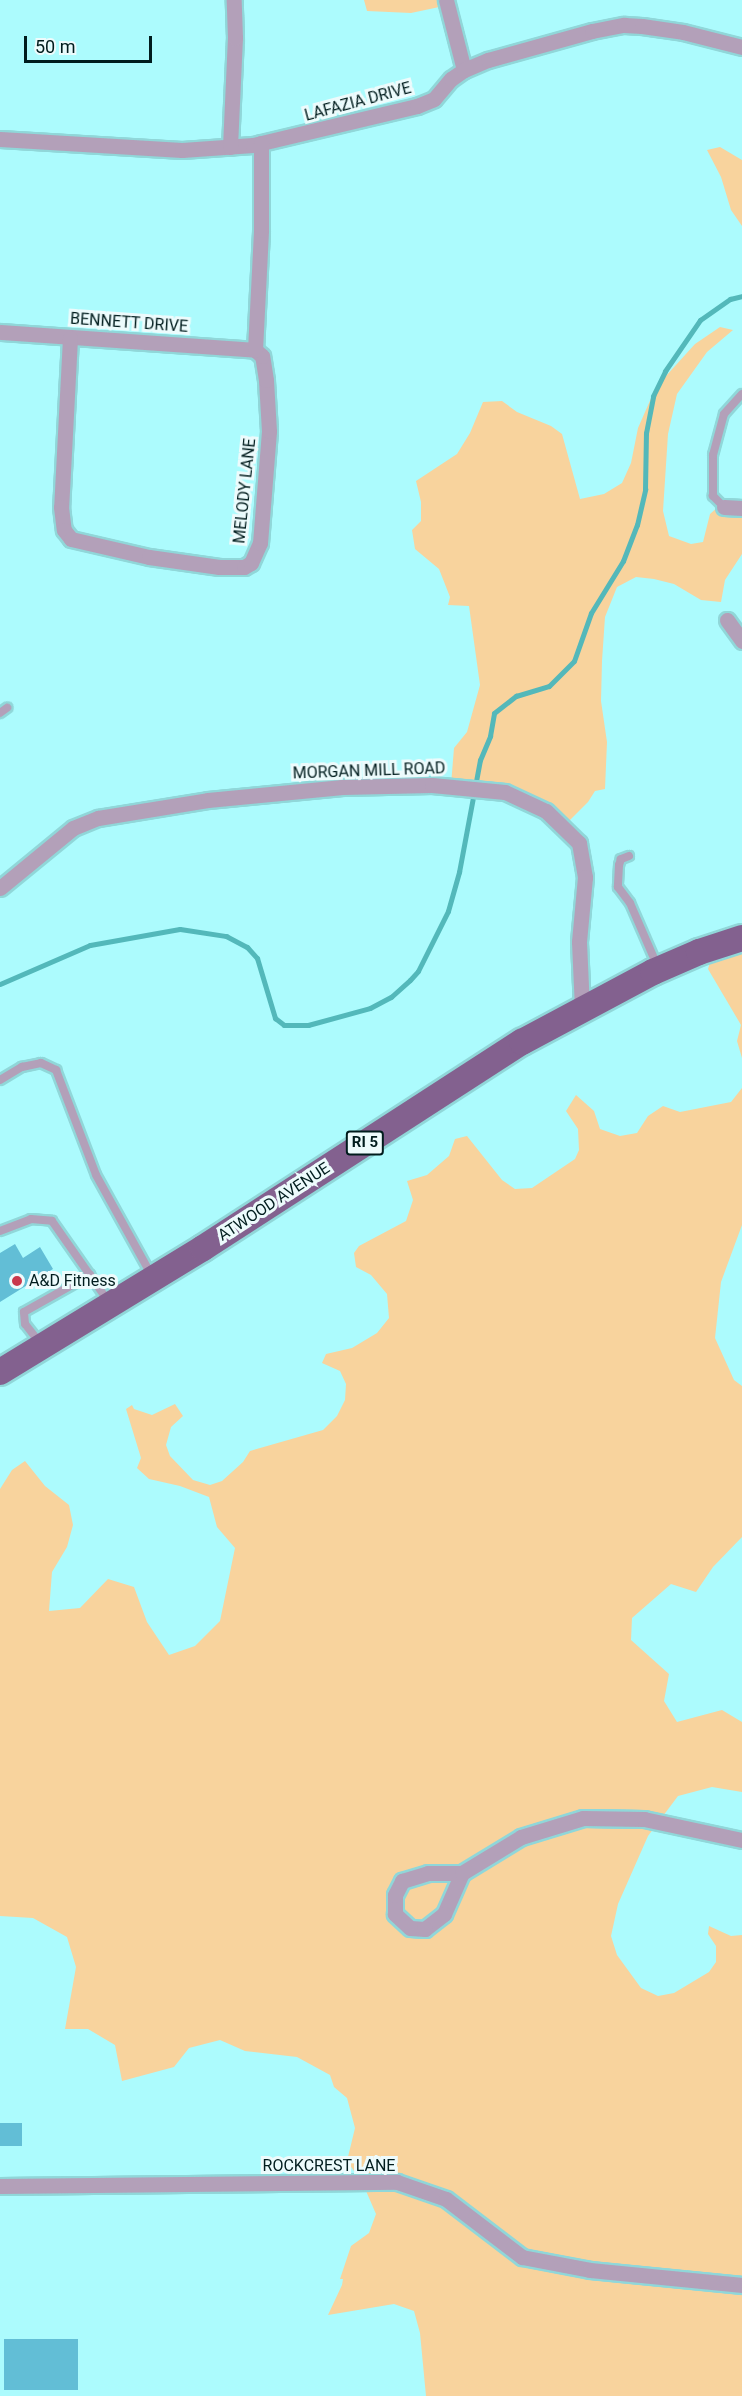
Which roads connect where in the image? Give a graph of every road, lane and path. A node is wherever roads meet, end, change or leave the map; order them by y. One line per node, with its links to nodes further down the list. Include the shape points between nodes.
1 (234, 0): 7 (street)
2 (446, 0): 4 (street)
3 (742, 47): 4 (street, LAFAZIA DRIVE, via 683,32 624,25 488,60)
4 (464, 70): 6 (street, LAFAZIA DRIVE, via 434,99 417,106)
5 (0, 139): 7 (street, LAFAZIA DRIVE, via 182,150)
6 (261, 143): 7 (street, LAFAZIA DRIVE); 10 (street, MELODY LANE)
7 (230, 147)
8 (0, 332): 9 (street, BENNETT DRIVE)
9 (69, 338): 10 (street, BENNETT DRIVE); 10 (street, MELODY LANE, via 61,507 64,530 71,539 81,542 219,567 244,567 251,563 260,543 269,431 262,356)
10 (255, 351)
11 (742, 393): 12 (lane, via 724,414 713,456 713,496)
12 (724, 507): 13 (street)
13 (742, 508)
14 (727, 620): 15 (street)
15 (742, 641)
16 (7, 708): 17 (lane)
17 (0, 713)
18 (629, 856): 21 (lane, via 621,859 618,887 630,903)
19 (0, 888): 22 (street, MORGAN MILL ROAD, via 73,828 98,818 208,800 342,787 432,785 505,792 546,811 579,843 585,877 579,942)
20 (742, 938): 21 (main road, ATWOOD AVENUE / RI 5)
21 (658, 969): 22 (main road, ATWOOD AVENUE / RI 5)
22 (582, 1009): 26 (main road, ATWOOD AVENUE / RI 5, via 522,1042)
23 (0, 1080): 26 (lane, via 22,1067 41,1063 56,1070 96,1175)
24 (0, 1231): 25 (lane, via 31,1219 52,1221)
25 (90, 1275): 27 (lane); 28 (lane, via 24,1312 24,1324)
26 (153, 1278): 27 (main road, ATWOOD AVENUE / RI 5)
27 (111, 1304): 28 (main road, ATWOOD AVENUE / RI 5)
28 (42, 1346): 29 (main road, ATWOOD AVENUE / RI 5)
29 (0, 1372)
30 (742, 1840): 31 (street, via 644,1819 583,1818 521,1837)
31 (462, 1873): 31 (street, via 428,1873 402,1881 395,1895 395,1914 410,1928 425,1929 444,1914)
32 (0, 2186): 33 (street, ROCKCREST LANE, via 397,2182 446,2199 522,2257 590,2270)
33 (742, 2285)

